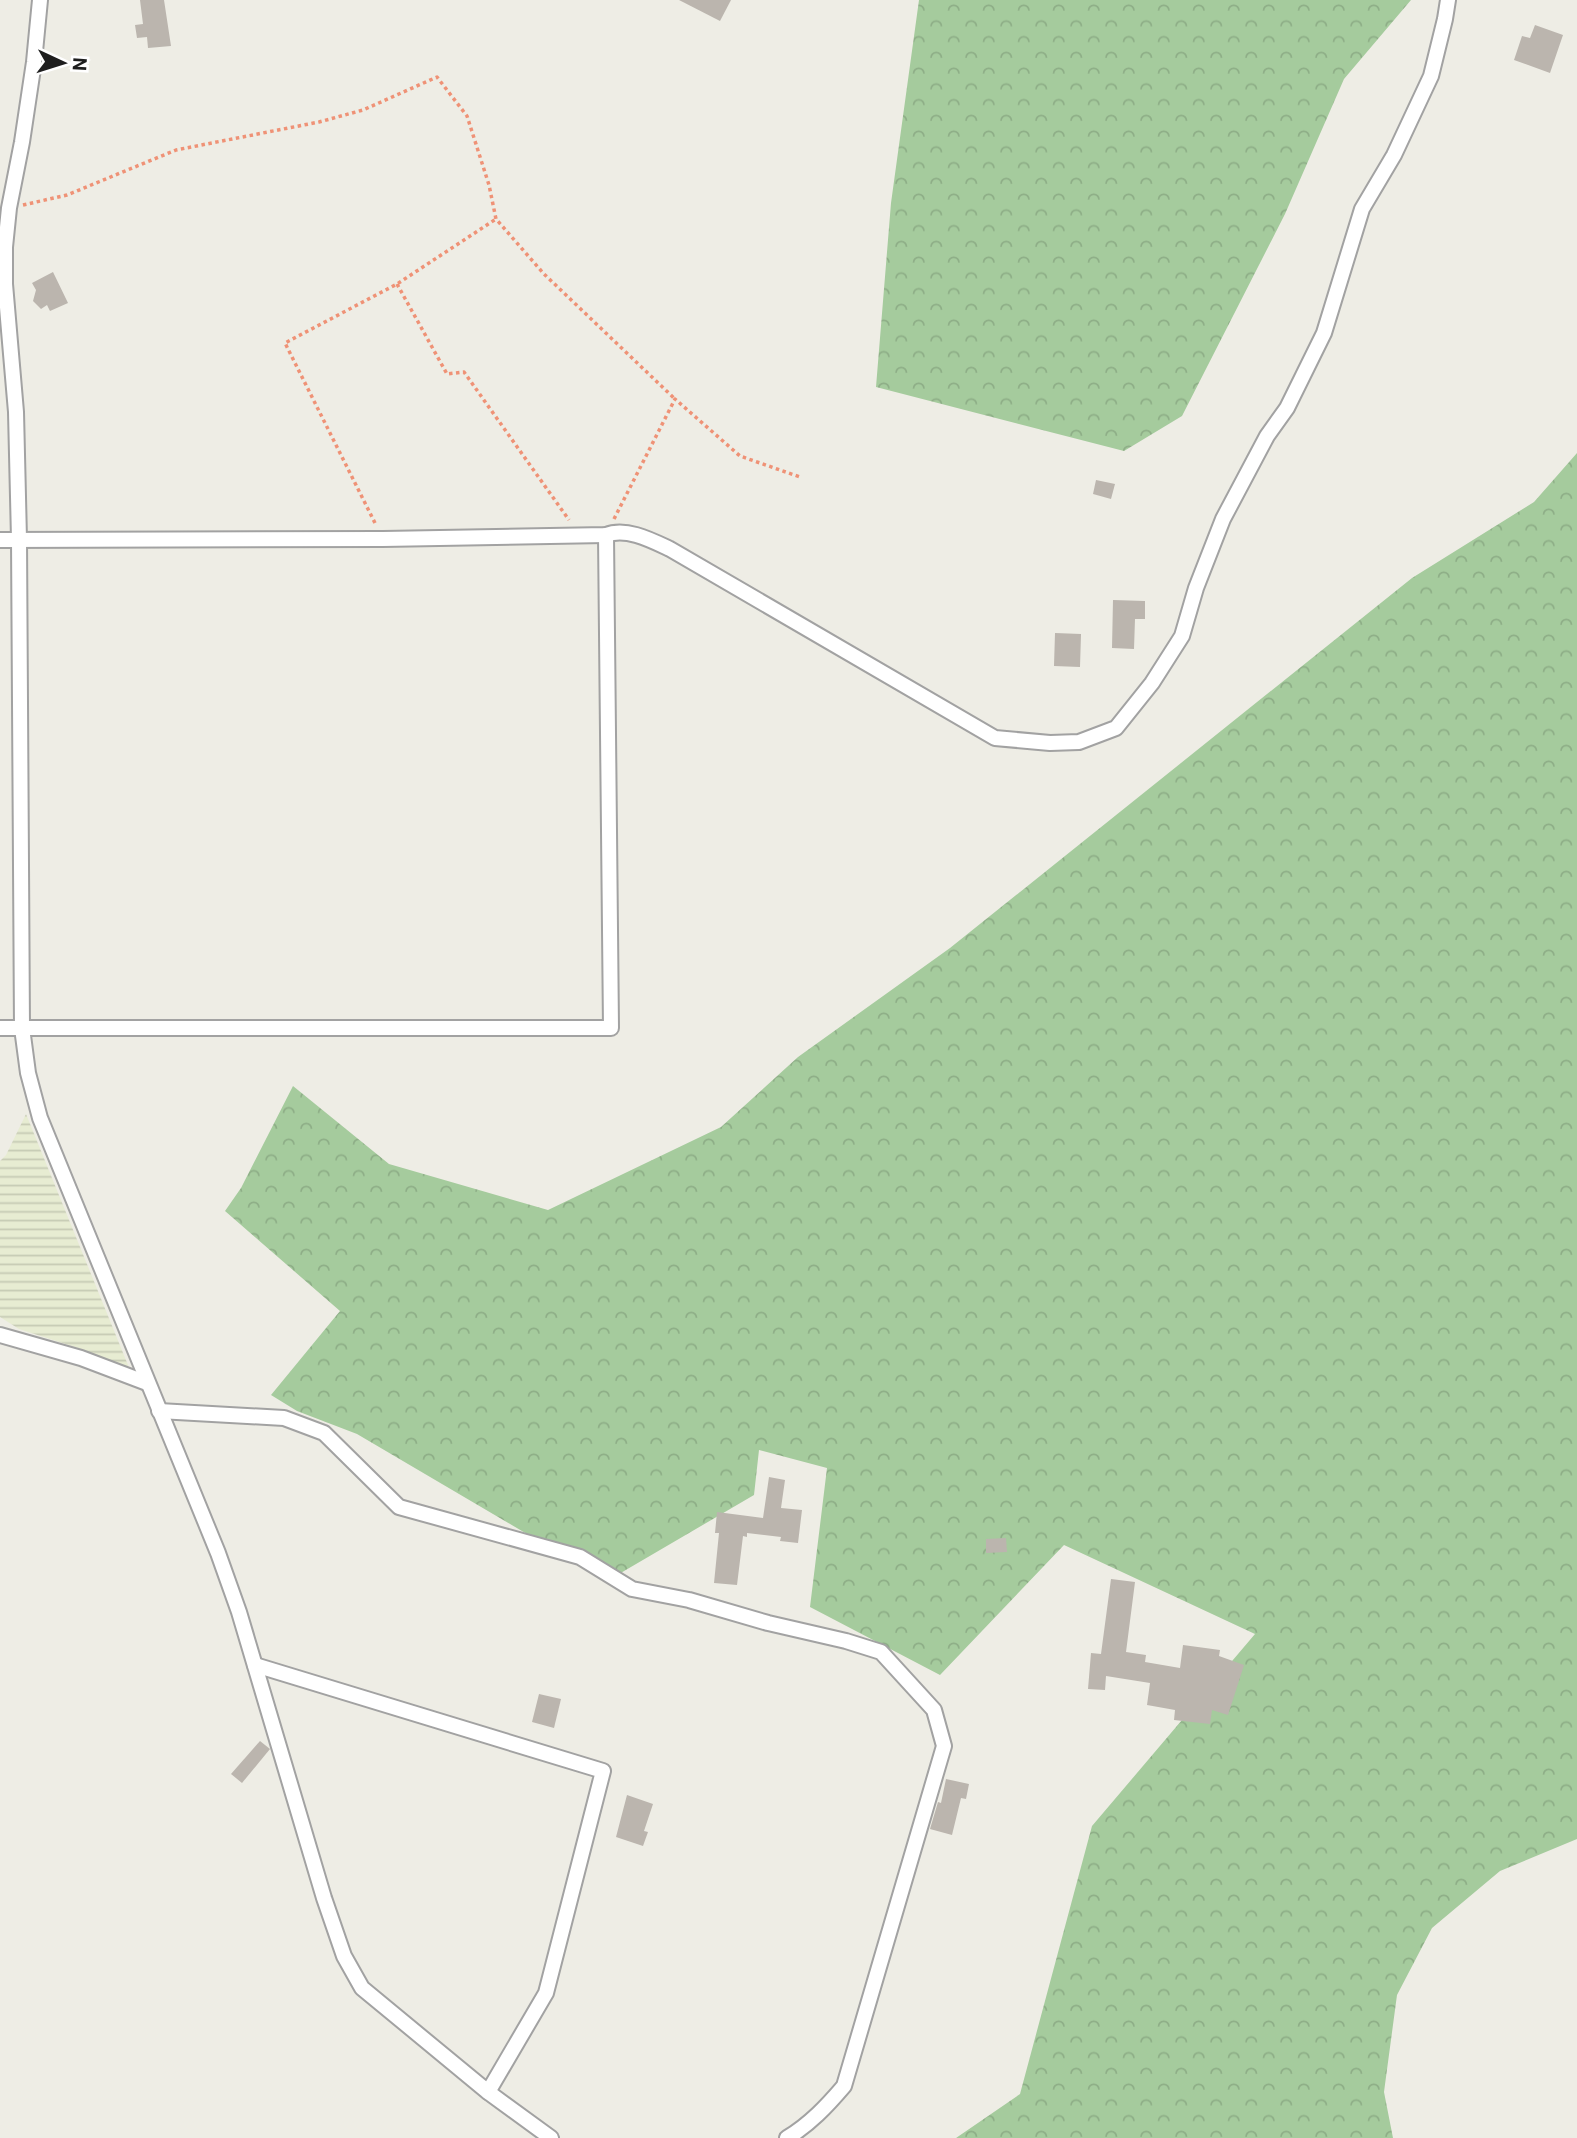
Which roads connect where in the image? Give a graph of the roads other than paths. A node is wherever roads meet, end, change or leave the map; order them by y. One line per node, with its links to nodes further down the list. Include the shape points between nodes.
1 (40, 0): 4 (street, via 5,247)
2 (1448, 0): 3 (street, via 1431,76 1394,155 1362,209 1324,333 1223,519 1182,636 1153,683 1116,728 1079,742 995,738 670,549 616,531)
3 (606, 535): 4 (street); 7 (street, via 611,1028)
4 (19, 539): 5 (street); 7 (street)
5 (0, 540)
6 (0, 1028): 7 (street)
7 (22, 1028): 9 (street, via 40,1118)
8 (0, 1335): 9 (street, via 81,1357)
9 (147, 1383): 10 (street)
10 (159, 1411): 11 (street, via 218,1553); 14 (street, via 284,1418 324,1433 398,1507 580,1557 632,1589 881,1652 934,1710 944,1746 844,2086 821,2112)
11 (255, 1665): 12 (street, via 324,1898 344,1955 362,1988); 12 (street, via 603,1771 546,1993)
12 (488, 2092): 13 (street)
13 (551, 2138)
14 (787, 2138)

